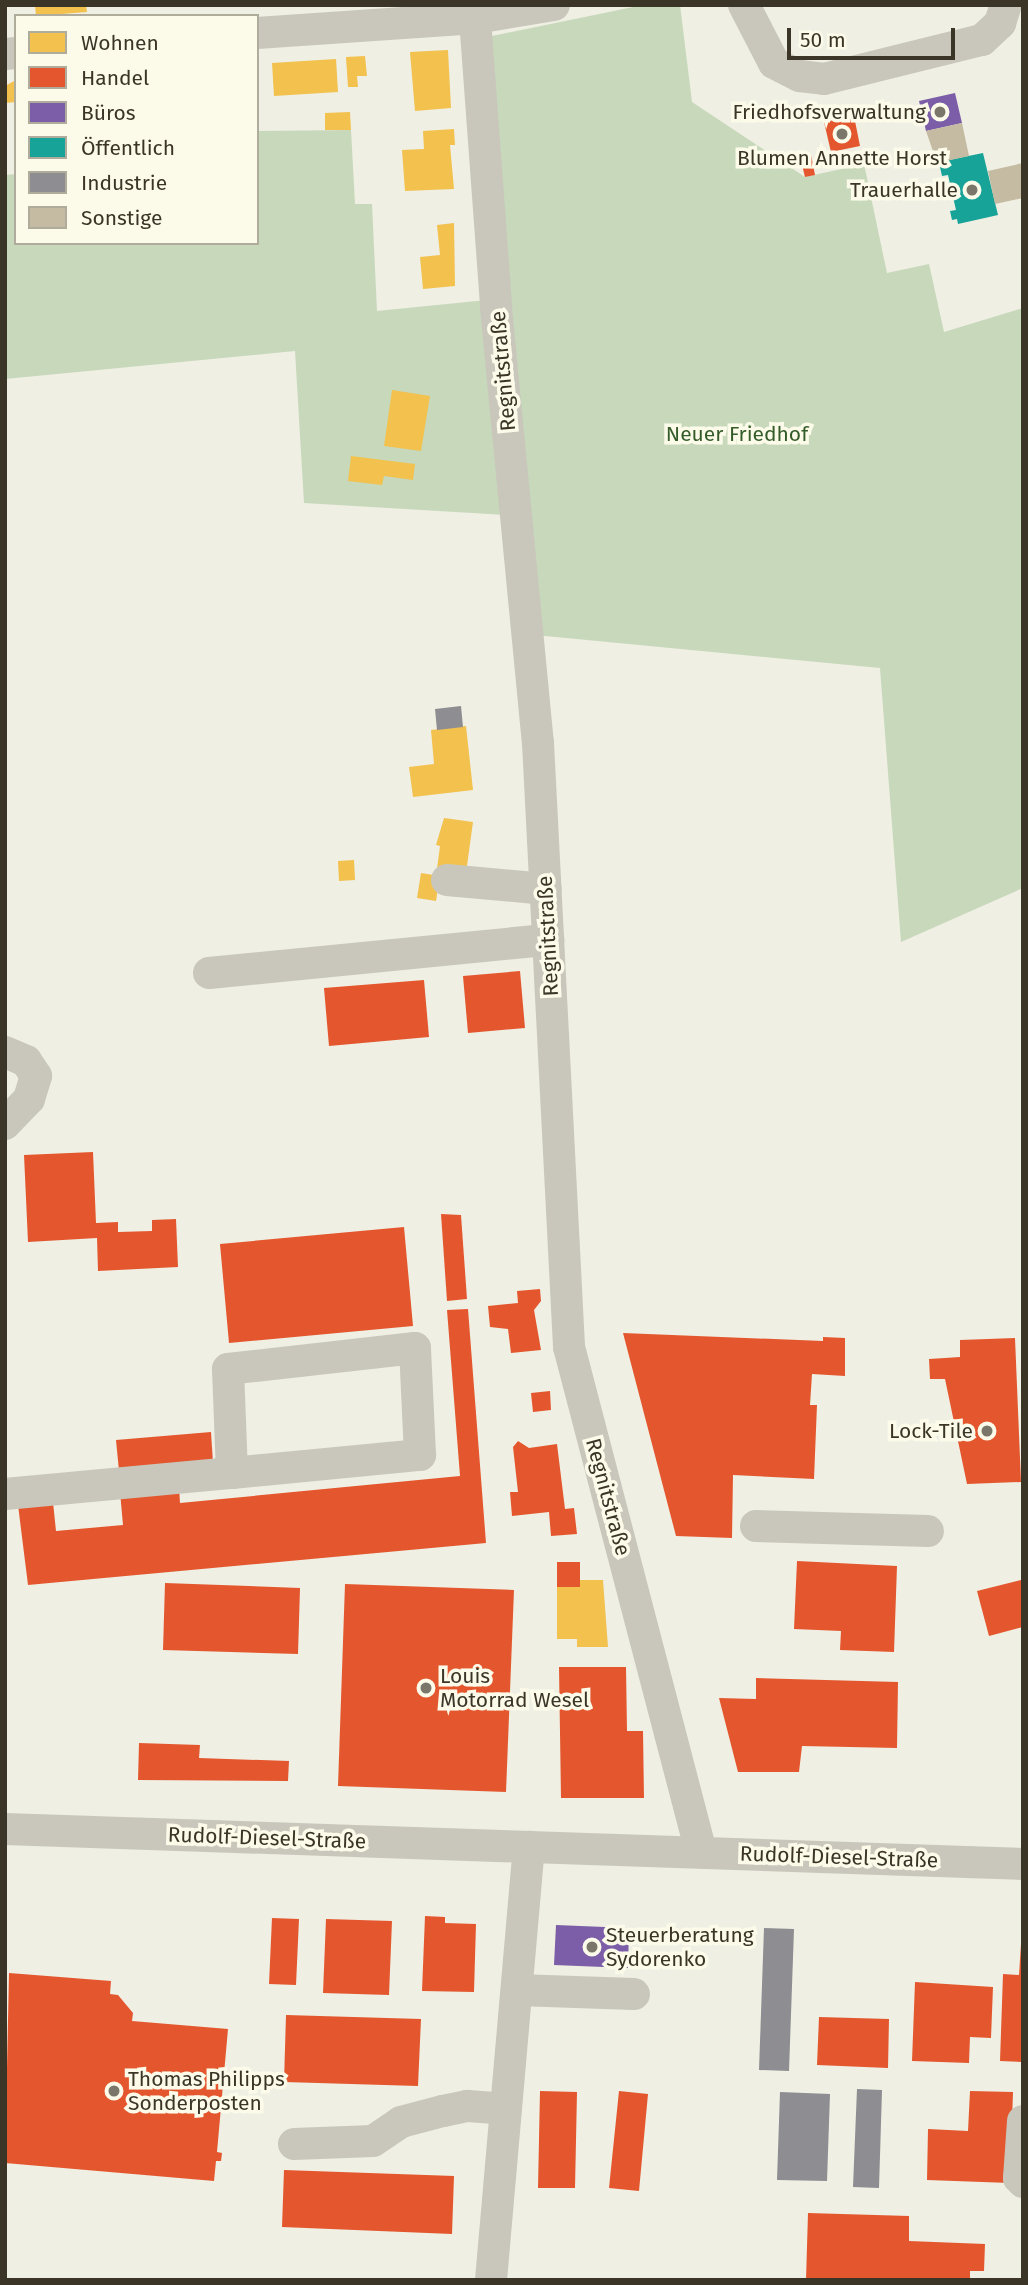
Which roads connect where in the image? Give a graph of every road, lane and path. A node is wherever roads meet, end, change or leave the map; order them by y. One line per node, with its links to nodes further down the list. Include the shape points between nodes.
1 (554, 5): 4 (street)
2 (744, 5): 3 (street, via 774,63 800,76 824,79 982,40 1000,23)
3 (1006, 5)
4 (475, 11): 5 (street); 7 (street, Regnitstraße, via 496,308 538,743)
5 (259, 33)
6 (447, 880): 7 (street)
7 (546, 889): 8 (street, Regnitstraße)
8 (548, 940): 9 (street); 18 (street, Regnitstraße, via 569,1347)
9 (209, 973)
10 (5, 1052): 11 (street, via 26,1061 36,1076 29,1099)
11 (5, 1124)
12 (232, 1473): 12 (street, via 420,1455 415,1348 228,1369); 13 (street)
13 (5, 1494)
14 (755, 1526): 15 (street)
15 (928, 1531)
16 (5, 1829): 17 (street, Rudolf-Diesel-Straße)
17 (529, 1847): 18 (street, Rudolf-Diesel-Straße); 20 (street)
18 (701, 1852): 19 (street, Rudolf-Diesel-Straße)
19 (1023, 1864)
20 (517, 1990): 21 (street); 22 (street)
21 (634, 1994)
22 (506, 2109): 24 (street, via 467,2106 443,2111 401,2122 373,2141); 26 (street)
23 (1023, 2121): 25 (street, via 1019,2146)
24 (295, 2144)
25 (1023, 2182)
26 (491, 2280)

